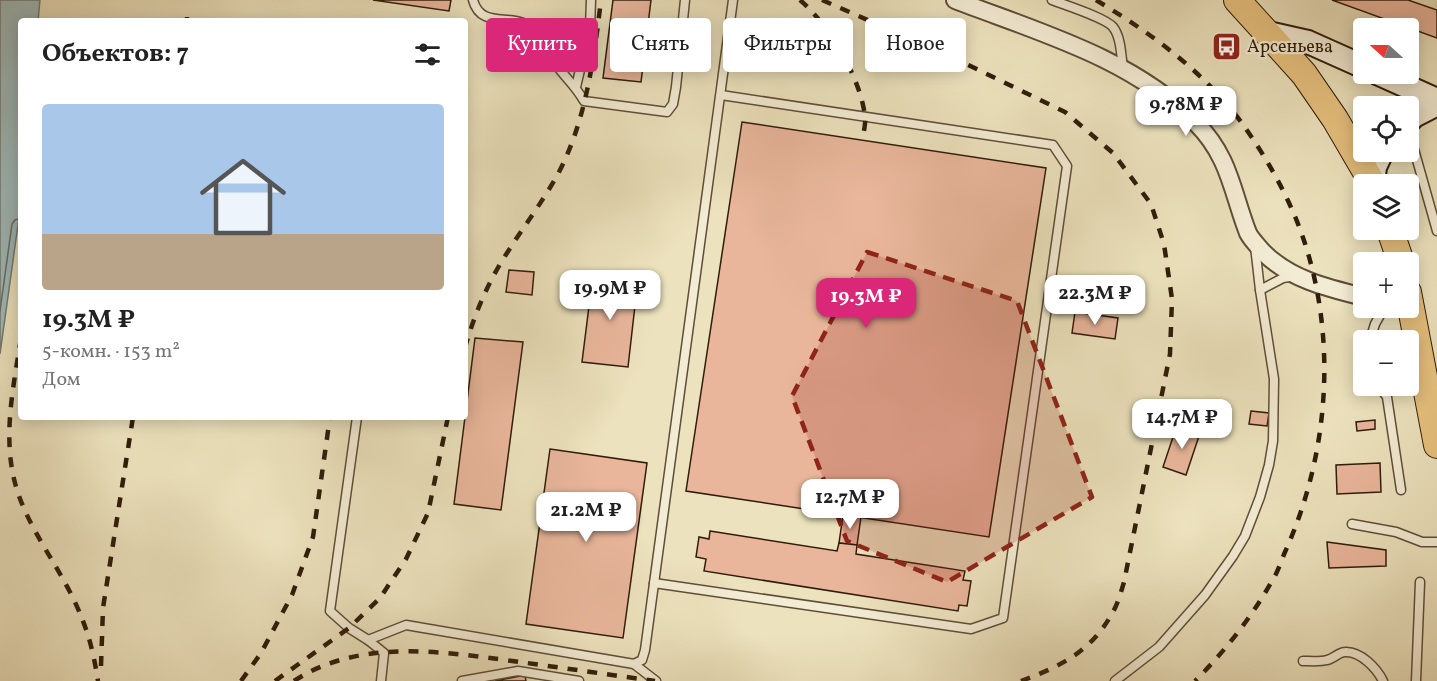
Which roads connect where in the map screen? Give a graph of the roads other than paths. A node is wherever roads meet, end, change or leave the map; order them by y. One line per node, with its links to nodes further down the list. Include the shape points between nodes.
1 (473, 0): 12 (lane, via 482,16 524,23 544,37 551,56)
2 (591, 0): 12 (lane, via 590,27)
3 (685, 0): 12 (lane, via 676,87 667,112 584,101)
4 (733, 0): 13 (lane)
5 (955, 0): 10 (street)
6 (1052, 0): 10 (lane, via 1112,26)
7 (1237, 0): 8 (main road)
8 (1268, 33): 9 (main road, via 1308,42); 17 (main road, via 1304,74)
9 (1353, 62)
10 (1124, 68): 19 (street, via 1174,103 1215,146 1230,174)
11 (1400, 84): 14 (main road)
12 (576, 87)
13 (721, 95): 31 (lane); 31 (lane, via 1053,146 1067,166 1003,618 971,629)
14 (1437, 102): 15 (main road)
15 (1419, 113)
16 (1418, 162): 18 (lane)
17 (1367, 174)
18 (1437, 231)
19 (1255, 243): 20 (street, via 1280,268); 21 (lane)
20 (1296, 276): 21 (lane); 22 (street)
21 (1260, 290): 39 (lane, via 1274,380 1273,441 1260,496 1245,536 1205,595 1159,647)
22 (1353, 294)
23 (1413, 318): 26 (main road)
24 (1386, 396): 27 (lane)
25 (357, 420): 32 (lane, via 330,611)
26 (1437, 445)
27 (1401, 490)
28 (1352, 524): 29 (lane, via 1396,532 1422,542)
29 (1437, 542)
30 (1420, 582): 41 (lane)
31 (654, 583): 34 (lane, via 645,650 642,660)
32 (368, 640): 34 (lane, via 406,626); 35 (lane, via 384,653)
33 (1303, 661): 40 (lane, via 1328,660 1345,652 1353,654 1365,660)
34 (634, 664): 38 (lane)
35 (381, 681)
36 (462, 681): 37 (lane, via 518,670)
37 (579, 681)
38 (656, 681)
39 (1115, 681)
40 (1383, 681)
41 (1416, 681)

